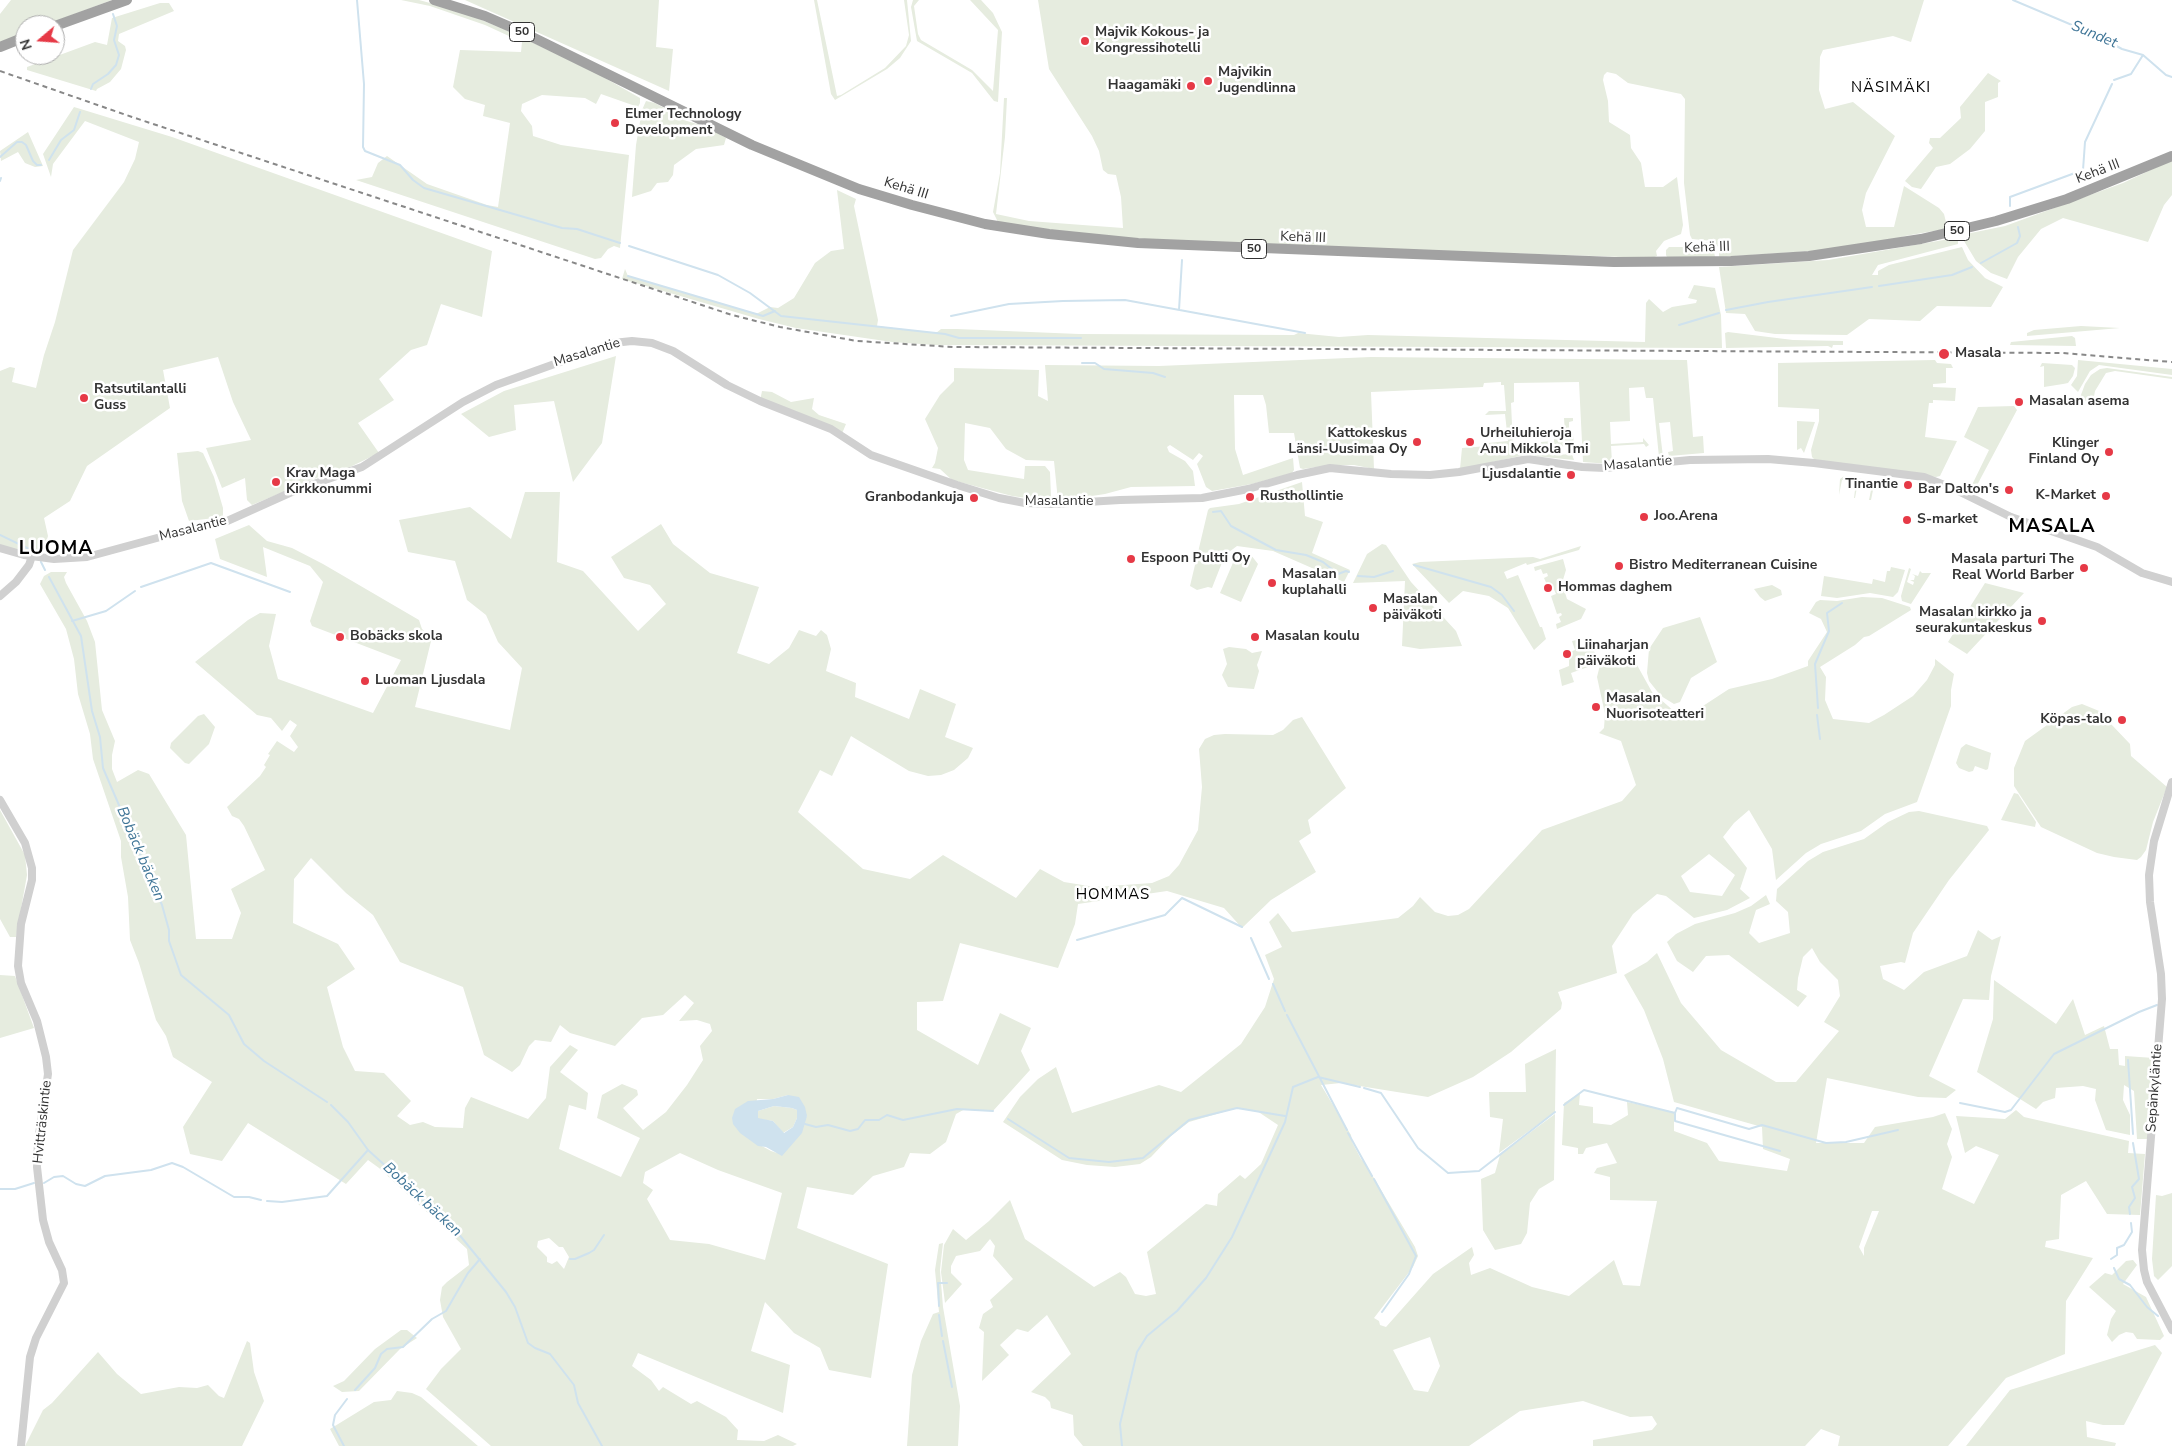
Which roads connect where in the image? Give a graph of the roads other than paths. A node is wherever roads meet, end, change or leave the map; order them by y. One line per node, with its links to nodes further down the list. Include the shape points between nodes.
1 (127, 0): 3 (highway)
2 (434, 0): 6 (highway, Kehä III / 50, via 485,16 530,36 801,167 885,197 985,224 1068,237 1210,247 1553,260 1702,262 1809,256 1876,247 1959,230 2067,199)
3 (65, 22)
4 (15, 41): 5 (highway)
5 (0, 47)
6 (2172, 156)
7 (0, 548): 8 (street, Masalantie)
8 (32, 556): 9 (street, Masalantie, via 88,557 225,522 294,491 362,467 496,384 613,343 632,341 652,343 673,351 727,385 760,402 831,429 871,455 957,485 1019,502 1054,504 1202,498 1330,468 1430,475 1528,459 1605,468 1690,460 1768,459 1924,477 2012,517 2097,547 2142,573); 10 (street, via 16,582)
9 (2172, 582)
10 (0, 596)
11 (2172, 782): 13 (street, Sepänkyläntie, via 2154,841 2149,875 2162,999 2142,1250 2147,1282)
12 (0, 800): 14 (street, Hvitträskintie, via 25,843 32,868 21,924 18,966 46,1057 48,1074 37,1167 43,1220 64,1283 30,1357)
13 (2172, 1330)
14 (21, 1446)

